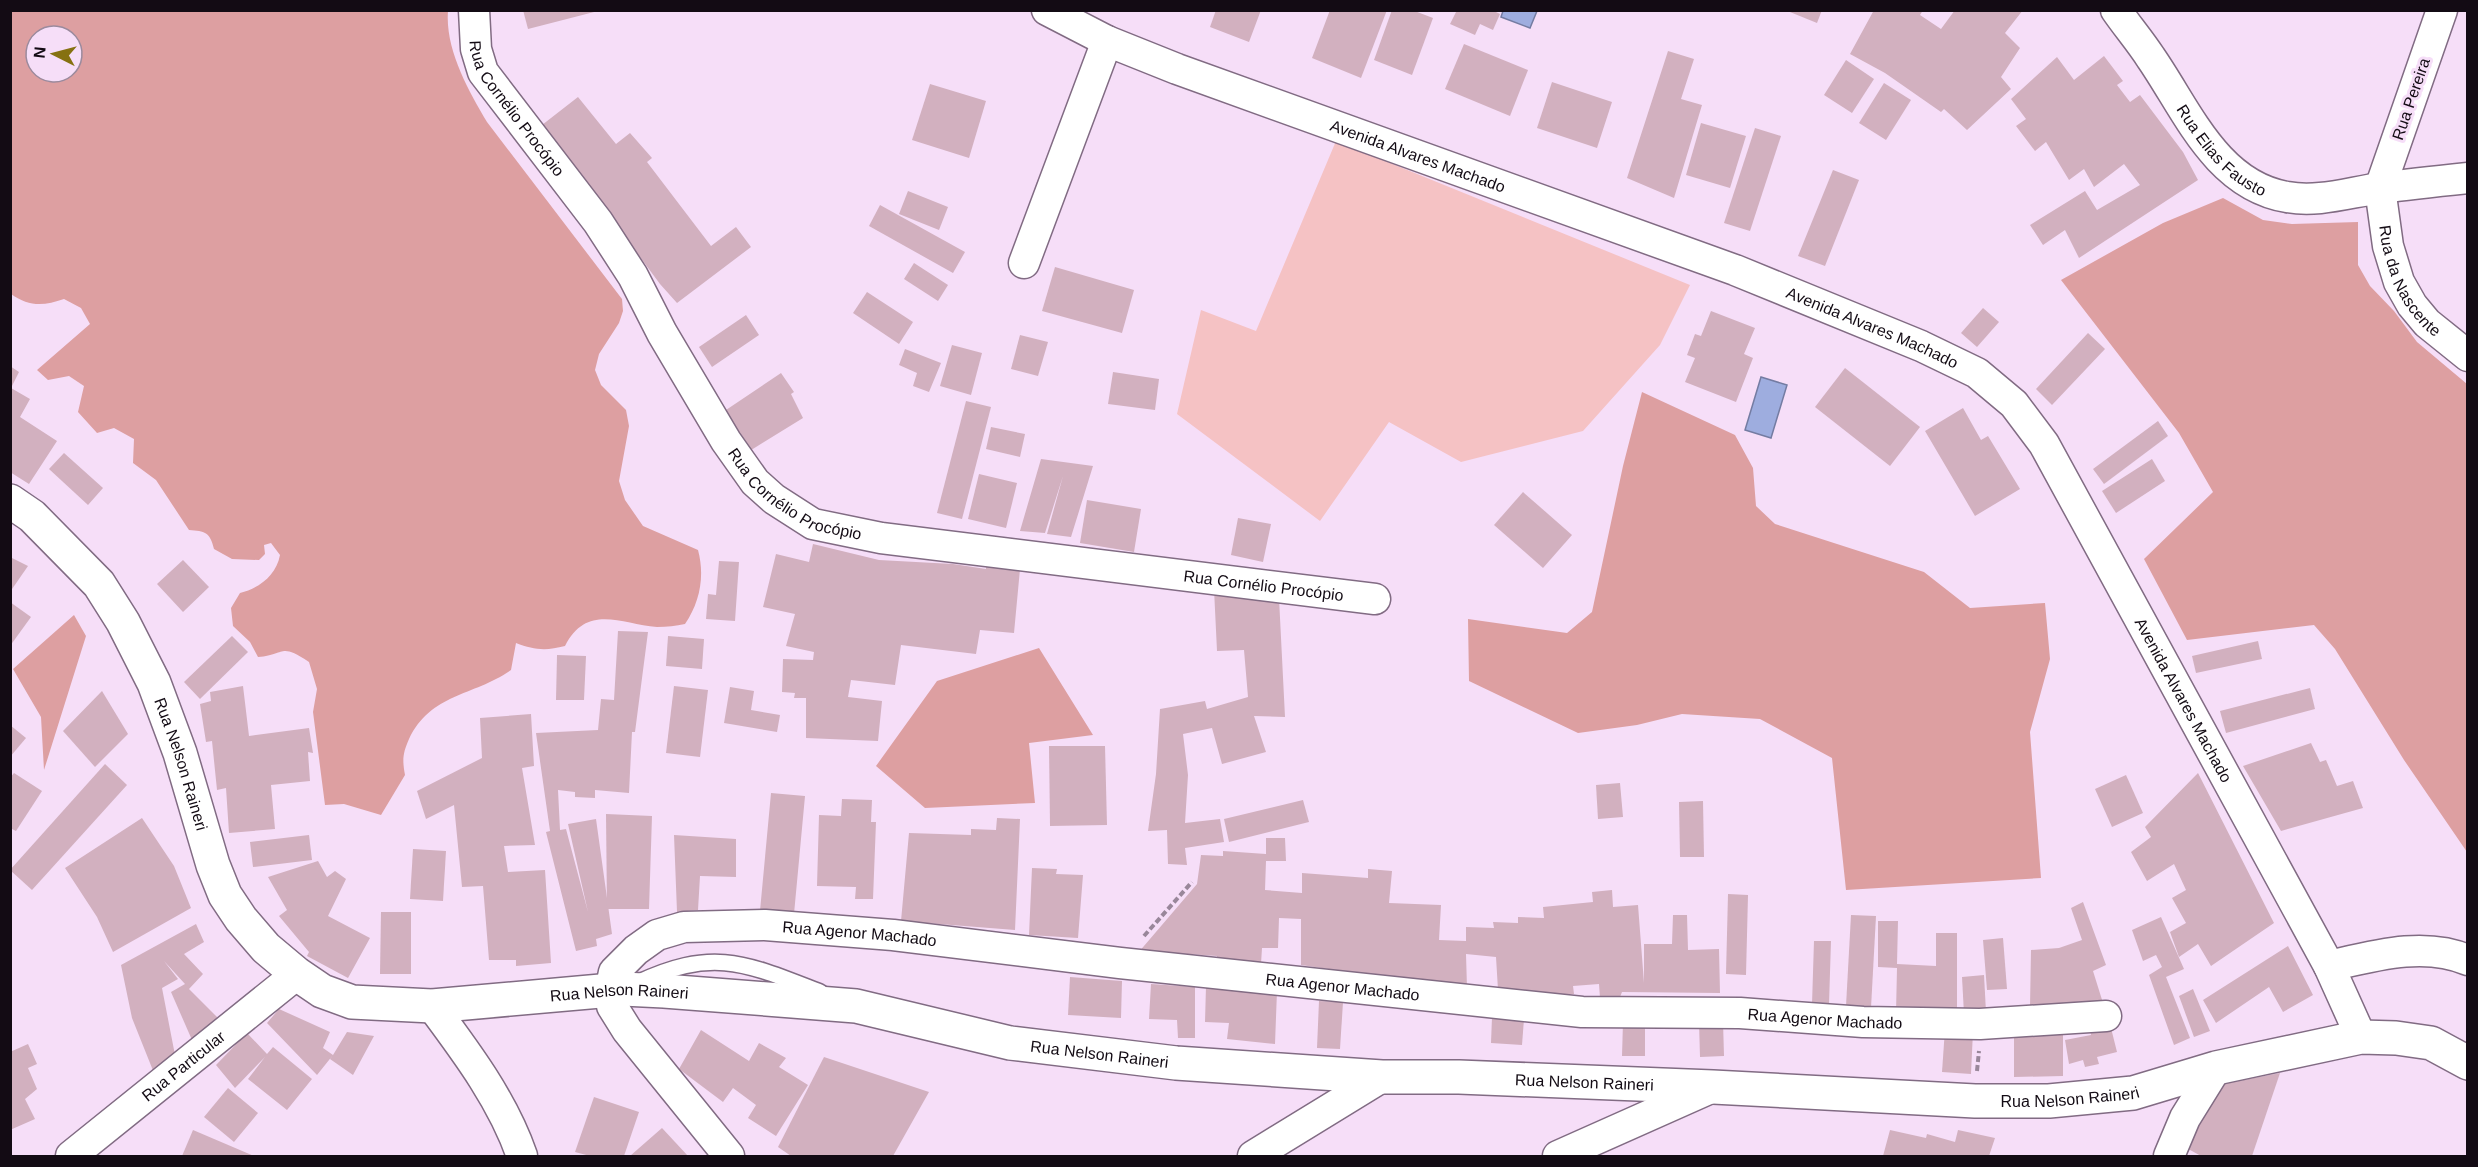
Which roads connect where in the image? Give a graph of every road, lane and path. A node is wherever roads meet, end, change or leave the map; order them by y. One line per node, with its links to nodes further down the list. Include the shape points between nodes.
1 (474, 10): 11 (street, Rua Cornélio Procópio, via 476,49 483,72 598,222 744,469 774,500 813,524 881,538)
2 (1047, 10): 5 (street, Avenida Alvares Machado)
3 (2116, 10): 7 (street, Rua Elias Fausto, via 2151,57 2199,135 2220,160 2257,188 2286,197 2322,198)
4 (2442, 10): 7 (street, Rua Pereira)
5 (1107, 41): 8 (street); 15 (street, Avenida Alvares Machado, via 1735,270 1977,372 2014,404 2044,444)
6 (2468, 178): 7 (street, Rua Elias Fausto)
7 (2380, 188): 9 (street, Rua da Nascente, via 2388,246 2399,282 2427,323)
8 (1024, 263)
9 (2468, 356)
10 (10, 501): 16 (main road, Rua Nelson Raineri, via 32,516 92,576 123,622 154,683 225,895 266,948)
11 (1375, 599)
12 (1192, 882): 14 (path)
13 (2468, 960): 15 (street, via 2454,954 2418,950)
14 (1120, 963): 17 (street, Rua Agenor Machado, via 893,935 714,925 684,927 657,935 614,972); 20 (street, Rua Agenor Machado, via 1582,1012 1740,1013 1863,1022)
15 (2329, 966): 21 (street, Avenida Alvares Machado)
16 (297, 974): 18 (main road, Rua Nelson Raineri, via 322,992 352,1002); 27 (street, Rua Particular)
17 (616, 991): 18 (main road, Rua Nelson Raineri); 24 (main road, Rua Nelson Raineri, via 856,1006 1010,1043 1176,1063); 29 (street, via 612,1006 627,1030)
18 (432, 1006): 28 (street, via 471,1058 513,1130)
19 (2106, 1016): 20 (street, Rua Agenor Machado)
20 (1980, 1024): 26 (path)
21 (2361, 1037): 22 (main road, Rua Nelson Raineri, via 2431,1043); 23 (main road, Rua Nelson Raineri)
22 (2468, 1063)
23 (2216, 1068): 26 (main road, Rua Nelson Raineri, via 2133,1093 2049,1101); 32 (street)
24 (1382, 1077): 25 (main road, Rua Nelson Raineri); 30 (street)
25 (1713, 1087): 26 (main road, Rua Nelson Raineri); 31 (street)
26 (1975, 1101)
27 (71, 1156)
28 (522, 1156)
29 (729, 1156)
30 (1253, 1156)
31 (1558, 1156)
32 (2169, 1156)

